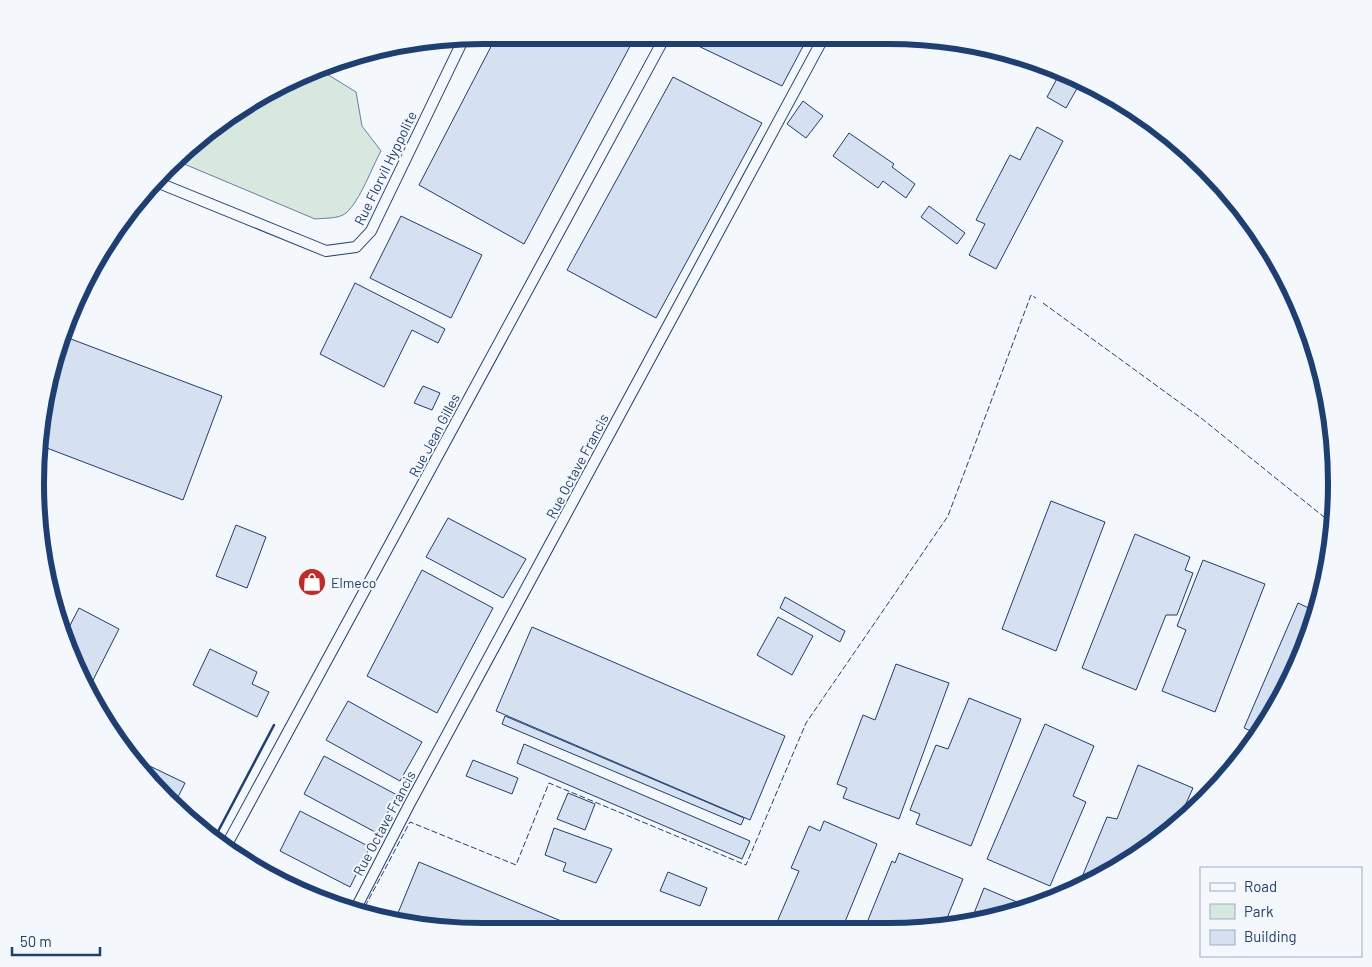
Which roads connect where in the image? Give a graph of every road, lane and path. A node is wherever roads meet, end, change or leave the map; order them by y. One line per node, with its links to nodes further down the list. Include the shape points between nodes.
1 (661, 44): 5 (street, Rue Jean Gilles)
2 (820, 44): 6 (street, Rue Octave Francis)
3 (461, 45): 4 (street, Rue Florvil Hyppolite, via 371,231 356,247 326,252)
4 (162, 184)
5 (229, 841)
6 (358, 905)

